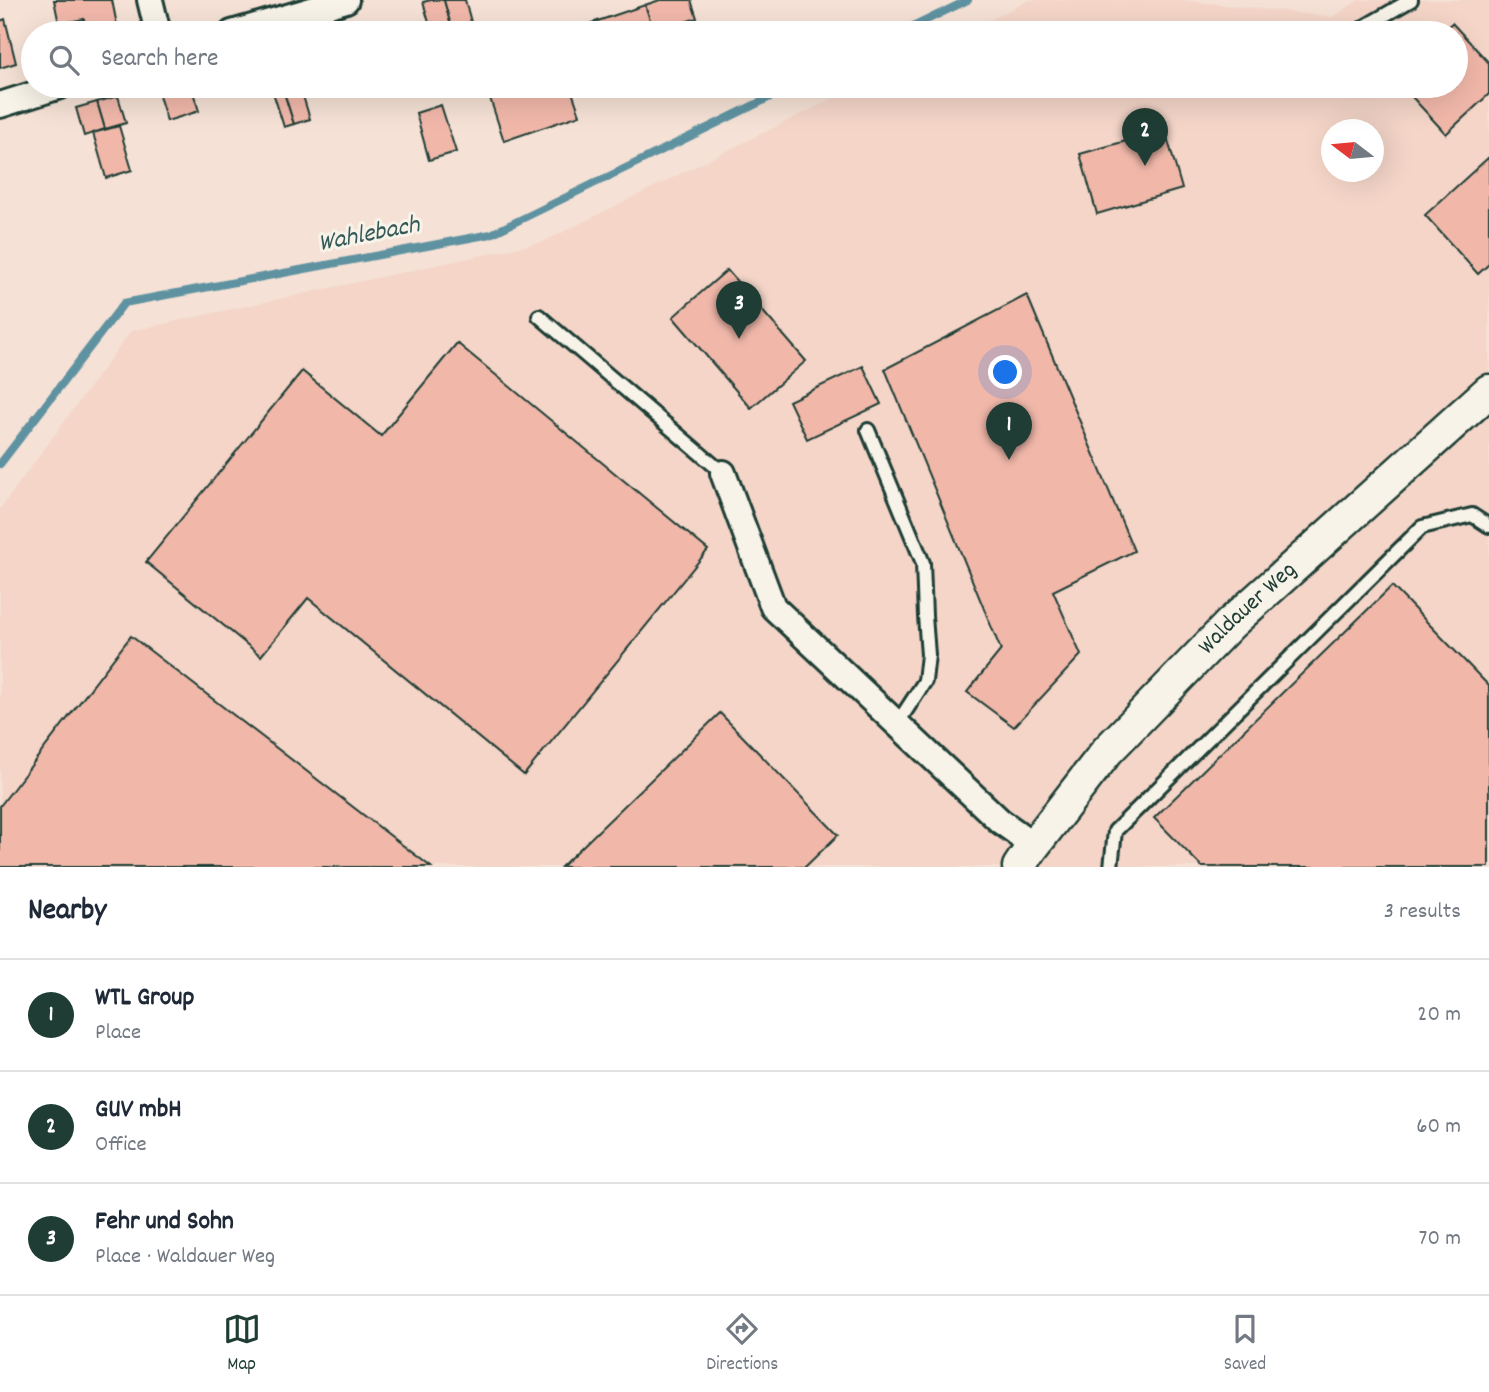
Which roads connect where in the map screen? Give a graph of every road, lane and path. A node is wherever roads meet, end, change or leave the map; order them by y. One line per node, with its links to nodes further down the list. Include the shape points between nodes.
1 (150, 0): 4 (street)
2 (346, 0): 5 (street)
3 (1411, 0): 6 (lane)
4 (155, 21)
5 (273, 21)
6 (1374, 21)
7 (22, 98): 8 (street)
8 (0, 105)
9 (539, 316): 12 (lane)
10 (1489, 391): 15 (street, Waldauer Weg, via 1230,624 1107,751)
11 (868, 430): 14 (lane, via 923,563 925,681)
12 (723, 473): 14 (street, Waldauer Weg, via 773,607)
13 (1489, 526): 16 (lane, via 1472,515 1422,527 1115,831)
14 (897, 724): 15 (street, Waldauer Weg, via 1017,833)
15 (1025, 858)
16 (1111, 867)

